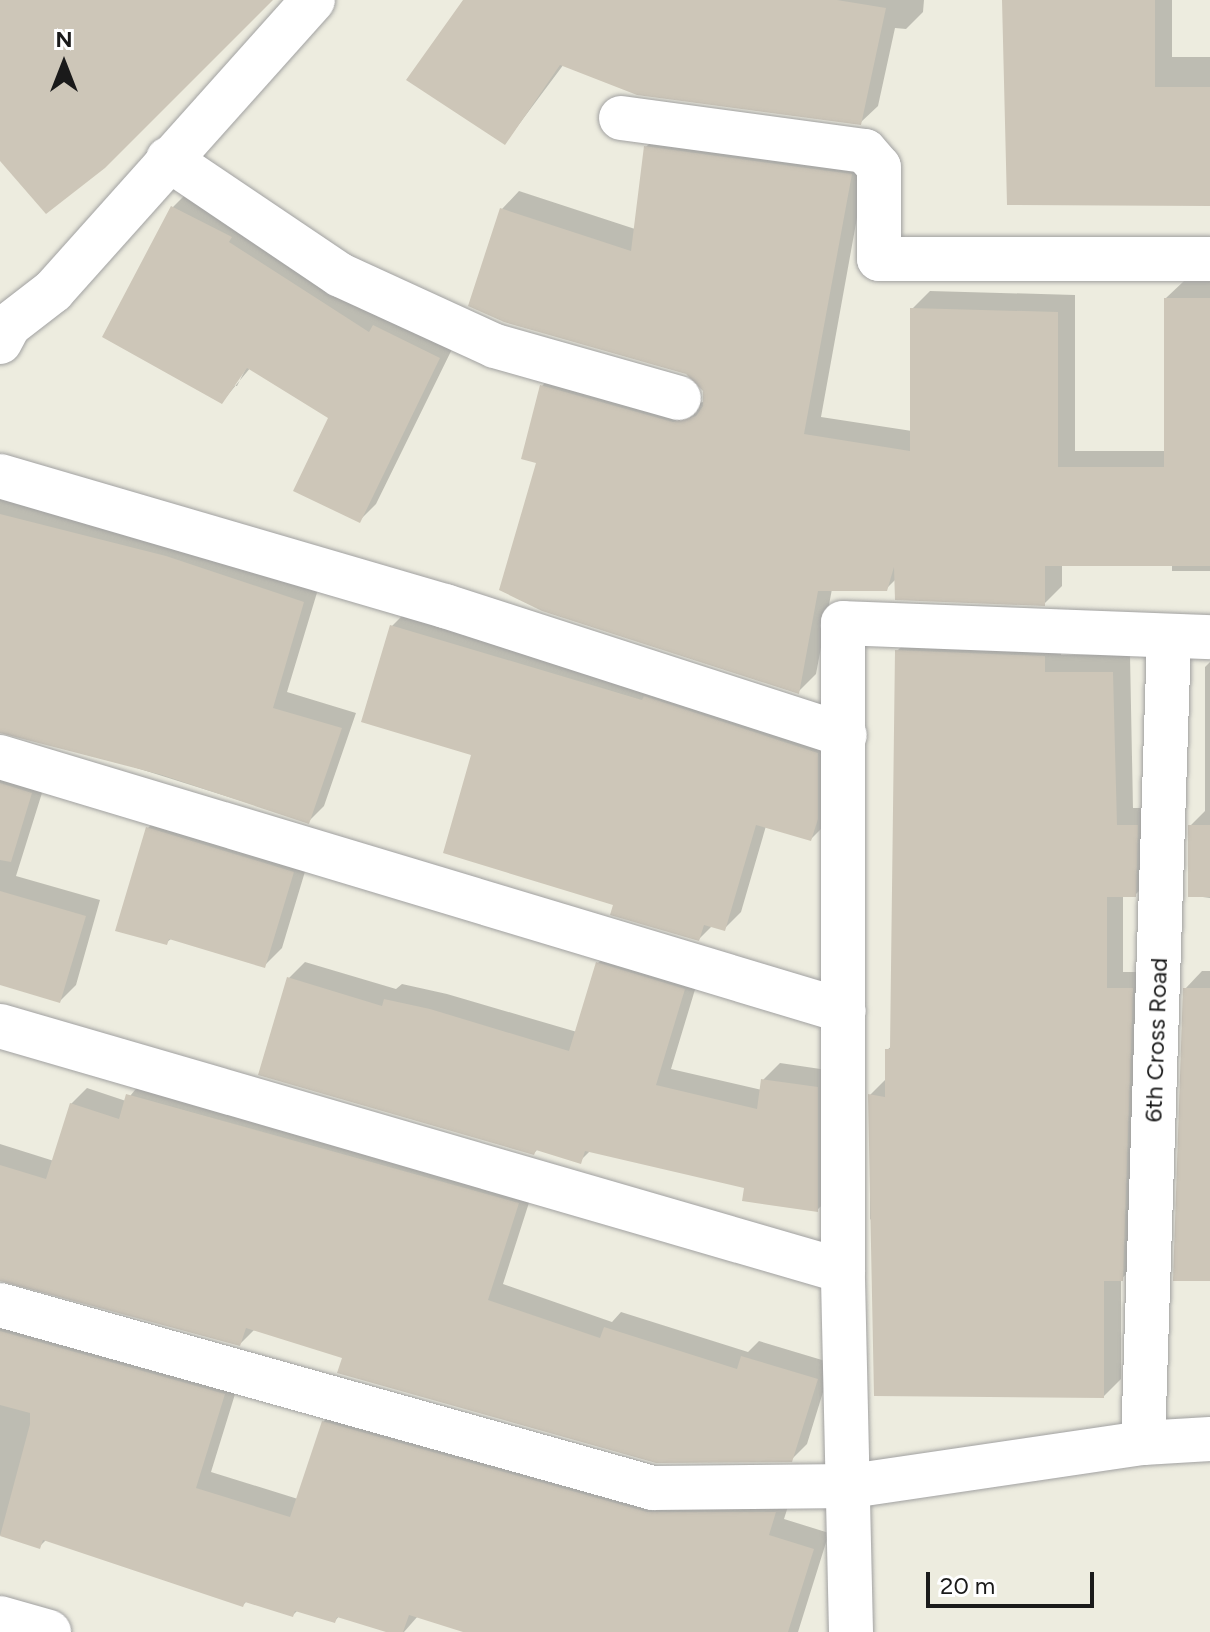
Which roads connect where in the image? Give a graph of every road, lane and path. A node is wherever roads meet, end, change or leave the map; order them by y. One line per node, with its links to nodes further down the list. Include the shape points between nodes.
1 (313, 0): 3 (street)
2 (621, 118): 4 (street, via 865,151 879,167 879,259)
3 (168, 159): 5 (street, via 53,291); 6 (street, via 340,275 495,346)
4 (1210, 259)
5 (3, 329)
6 (679, 398)
7 (0, 476): 9 (street, via 445,606)
8 (1190, 637): 9 (street, via 843,623); 16 (street, 6th Cross Road)
9 (845, 735): 11 (street)
10 (0, 757): 11 (street)
11 (844, 1011): 13 (street)
12 (0, 1026): 13 (street)
13 (843, 1271): 17 (street)
14 (0, 1305): 17 (street, via 653,1488)
15 (1210, 1439): 16 (street)
16 (1143, 1443): 17 (street)
17 (851, 1486): 20 (street)
18 (0, 1618): 19 (street)
19 (49, 1632)
20 (851, 1632)

